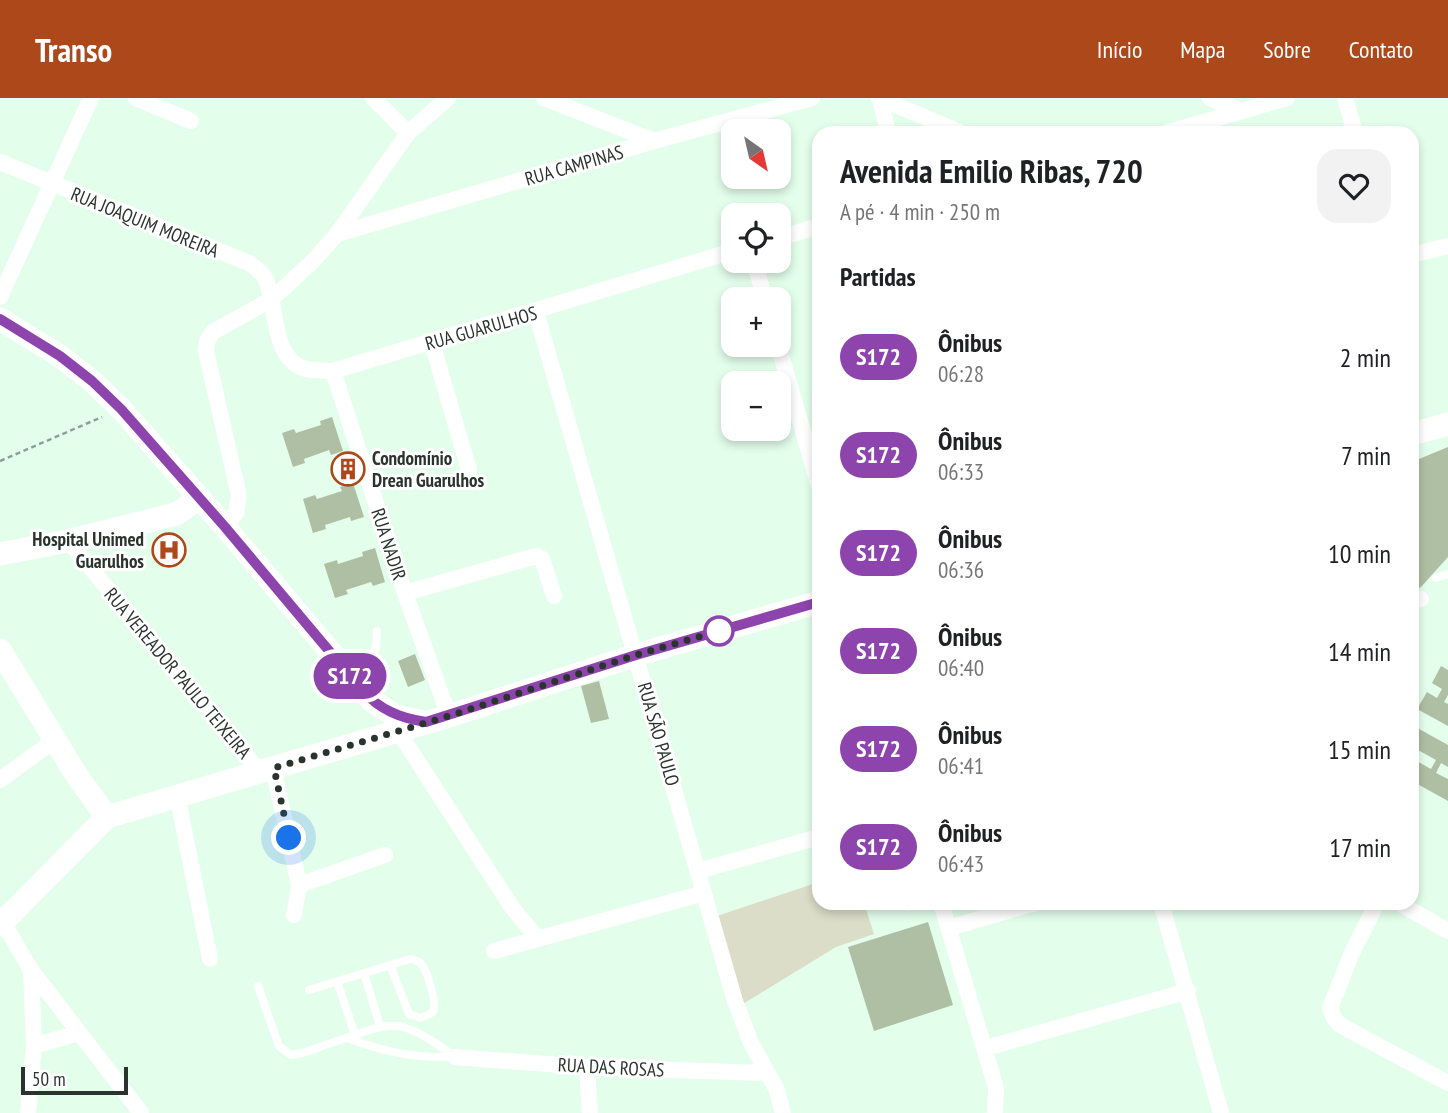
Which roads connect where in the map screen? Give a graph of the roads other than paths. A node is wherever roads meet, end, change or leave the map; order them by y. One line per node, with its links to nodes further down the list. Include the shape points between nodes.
1 (91, 98): 20 (street)
2 (136, 98): 12 (street)
3 (373, 98): 17 (street)
4 (448, 98): 17 (street)
5 (544, 98): 18 (street)
6 (812, 98): 18 (street, RUA CAMPINAS)
7 (1210, 98): 11 (street)
8 (1287, 98): 11 (street)
9 (1345, 98): 16 (street)
10 (887, 100): 13 (street); 14 (street)
11 (1241, 111): 15 (street)
12 (191, 121)
13 (888, 126)
14 (946, 126)
15 (1195, 126)
16 (1353, 126)
17 (408, 133): 22 (street)
18 (654, 141): 22 (street, RUA CAMPINAS)
19 (0, 162): 20 (street, RUA JOAQUIM MOREIRA)
20 (52, 185): 27 (street); 28 (street, RUA JOAQUIM MOREIRA, via 248,263 264,276)
21 (812, 228): 23 (street)
22 (337, 234): 28 (street)
23 (791, 234)
24 (1448, 246): 25 (street)
25 (1419, 253)
26 (721, 255): 29 (street, RUA GUARULHOS)
27 (0, 297)
28 (272, 299): 33 (street, RUA GUARULHOS, via 279,339 294,362 304,369); 39 (street, via 213,332 207,341 239,496 236,513)
29 (536, 312): 31 (street, RUA GUARULHOS); 49 (street, RUA SÃO PAULO)
30 (0, 319): 38 (main road, via 92,381)
31 (432, 343): 33 (street, RUA GUARULHOS); 37 (street)
32 (781, 357): 36 (street)
33 (333, 371): 44 (street, RUA NADIR)
34 (1448, 425): 35 (main road)
35 (1419, 432)
36 (812, 462)
37 (469, 470)
38 (200, 498): 39 (main road); 40 (main road, via 176,514)
39 (225, 527): 50 (main road)
40 (68, 541): 41 (main road); 57 (street, RUA VEREADOR PAULO TEIXEIRA)
41 (0, 554)
42 (1448, 574): 43 (lane)
43 (1436, 578)
44 (405, 593): 45 (street, via 536,556 542,559); 52 (street, RUA NADIR)
45 (554, 596)
46 (812, 604): 49 (main road)
47 (377, 631): 50 (lane, via 376,648)
48 (0, 650): 55 (main road)
49 (636, 655): 52 (main road); 63 (street, RUA SÃO PAULO)
50 (352, 679): 51 (main road)
51 (372, 701): 53 (main road, via 396,716); 56 (main road, via 368,727)
52 (449, 716): 53 (main road)
53 (426, 722): 54 (main road)
54 (398, 731): 56 (main road); 75 (street, via 511,906)
55 (55, 740): 58 (street); 60 (main road)
56 (349, 745): 57 (main road)
57 (267, 770): 59 (main road); 64 (street)
58 (0, 780)
59 (177, 795): 60 (main road); 77 (street)
60 (107, 817): 72 (main road)
61 (812, 839): 63 (street)
62 (385, 855): 64 (street)
63 (698, 870): 65 (street, RUA SÃO PAULO)
64 (299, 885): 71 (street)
65 (704, 893): 75 (street); 92 (street, RUA SÃO PAULO, via 735,1001)
66 (943, 910): 73 (street)
67 (1011, 910): 73 (street)
68 (1163, 910): 84 (street)
69 (1374, 910): 93 (street, via 1351,955 1331,1013 1340,1025)
70 (1411, 910): 74 (street)
71 (294, 915)
72 (1, 921): 79 (street)
73 (949, 928): 89 (street)
74 (1448, 931)
75 (538, 939): 76 (street)
76 (494, 951)
77 (209, 959)
78 (390, 965): 78 (lane, via 409,1014 421,1018 433,1012 436,1003 422,964 410,959); 80 (lane)
79 (31, 970): 86 (street); 88 (street)
80 (364, 973): 81 (lane); 85 (lane)
81 (337, 981): 83 (lane); 87 (lane)
82 (258, 986): 87 (lane, via 285,1052 297,1054)
83 (309, 990)
84 (1188, 991): 89 (street); 94 (street)
85 (380, 1026): 87 (lane); 90 (lane, via 404,1026 421,1033)
86 (78, 1033): 88 (street); 96 (street)
87 (351, 1036): 90 (lane, via 407,1056)
88 (34, 1046): 95 (street)
89 (986, 1048): 99 (street, via 996,1088)
90 (455, 1057): 91 (street, RUA DAS ROSAS)
91 (587, 1067): 92 (street, RUA DAS ROSAS); 97 (street)
92 (767, 1073): 98 (street, RUA SÃO PAULO)
93 (1448, 1083)
94 (1219, 1112)
95 (28, 1113)
96 (141, 1113)
97 (590, 1113)
98 (783, 1113)
99 (995, 1113)

